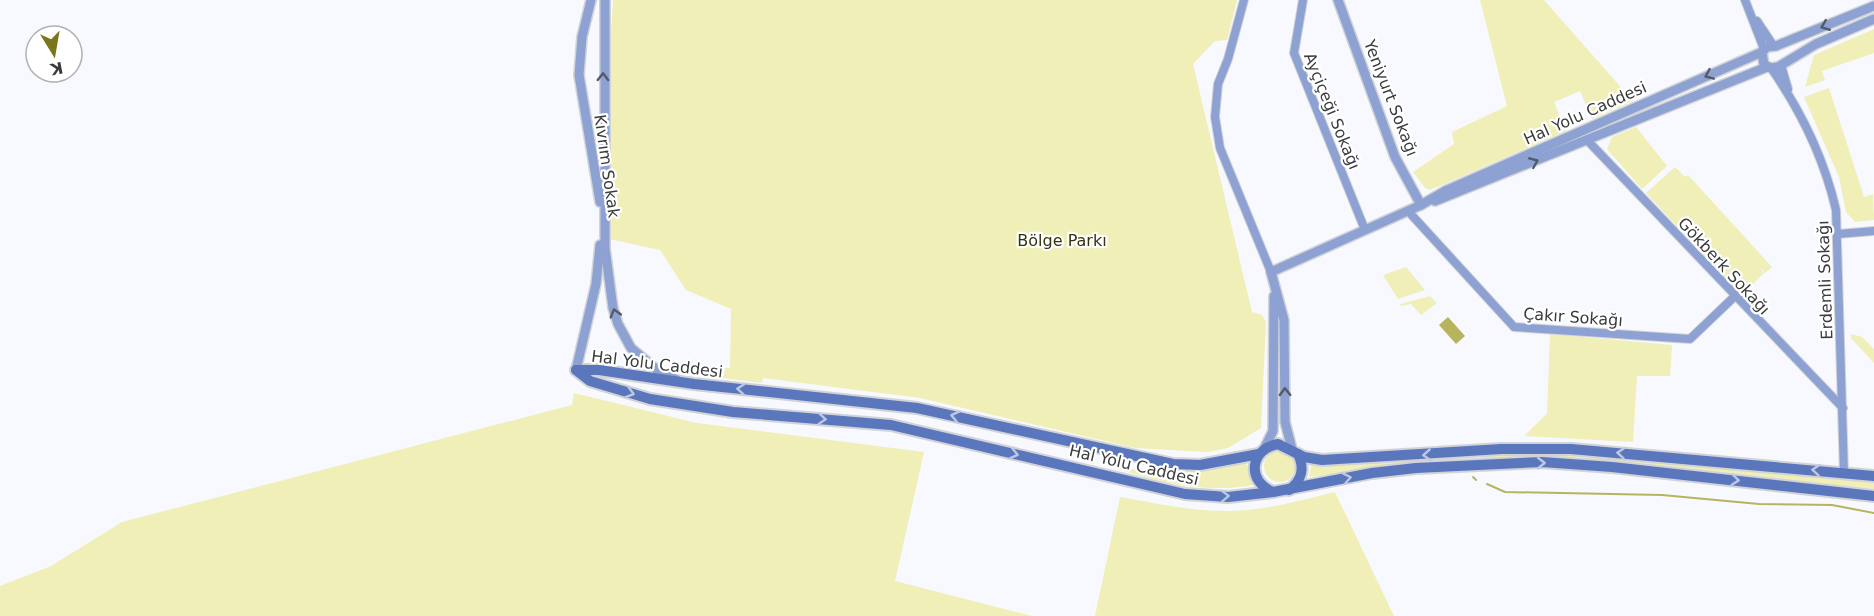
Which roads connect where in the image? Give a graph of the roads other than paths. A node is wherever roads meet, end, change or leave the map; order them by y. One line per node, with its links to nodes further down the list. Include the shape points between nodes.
1 (591, 0): 21 (street, Kıvrım Sokak, via 579,75 601,208 601,233 596,284)
2 (605, 0): 22 (street, one-way to 2, via 656,369 631,348 613,308 605,248)
3 (1244, 0): 19 (street, via 1218,84 1215,117 1220,148)
4 (1303, 0): 16 (street, Ayçiçeği Sokağı, via 1294,53)
5 (1338, 0): 14 (street, Yeniyurt Sokağı, via 1395,157)
6 (1747, 3): 9 (street)
7 (1874, 6): 9 (street, Hal Yolu Caddesi, one-way to 9)
8 (1874, 19): 10 (street, via 1816,44)
9 (1769, 48): 10 (street, via 1784,52); 11 (street, via 1761,59); 14 (street, Hal Yolu Caddesi, one-way to 14, via 1457,185)
10 (1782, 64): 11 (street, Hal Yolu Caddesi); 12 (street, Erdemli Sokağı)
11 (1769, 68): 12 (street, Erdemli Sokağı); 13 (street, Hal Yolu Caddesi)
12 (1791, 96): 18 (street, Erdemli Sokağı, via 1829,179)
13 (1587, 140): 14 (street, Hal Yolu Caddesi, one-way to 13, via 1450,197); 20 (street, Gökberk Sokağı)
14 (1421, 205): 15 (street, Hal Yolu Caddesi)
15 (1408, 211): 16 (street, Hal Yolu Caddesi); 20 (street, Çakır Sokağı, via 1514,327 1690,339)
16 (1365, 230): 19 (street, Hal Yolu Caddesi)
17 (1874, 231): 18 (street)
18 (1838, 234): 23 (street, Erdemli Sokağı)
19 (1271, 272): 24 (street, via 1275,321 1273,431); 25 (street, one-way to 19, via 1285,422 1284,320)
20 (1734, 297): 23 (street, Gökberk Sokağı)
21 (576, 370): 22 (main road, Hal Yolu Caddesi); 29 (main road, Hal Yolu Caddesi, one-way to 29, via 590,381 670,403 891,425 1185,494 1228,497)
22 (682, 382): 24 (main road, Hal Yolu Caddesi, one-way to 22, via 1224,463 1173,464 917,408)
23 (1843, 408): 26 (street, Erdemli Sokağı)
24 (1262, 451): 25 (main road, via 1278,444); 29 (main road, via 1255,461 1256,477)
25 (1295, 452): 26 (main road, one-way to 25, via 1571,449 1501,449 1342,460 1313,459); 28 (main road, via 1302,470 1296,485)
26 (1844, 473): 27 (main road)
27 (1874, 476)
28 (1289, 490): 29 (main road); 30 (main road, one-way to 30, via 1416,468 1542,462)
29 (1273, 492)
30 (1874, 496)

